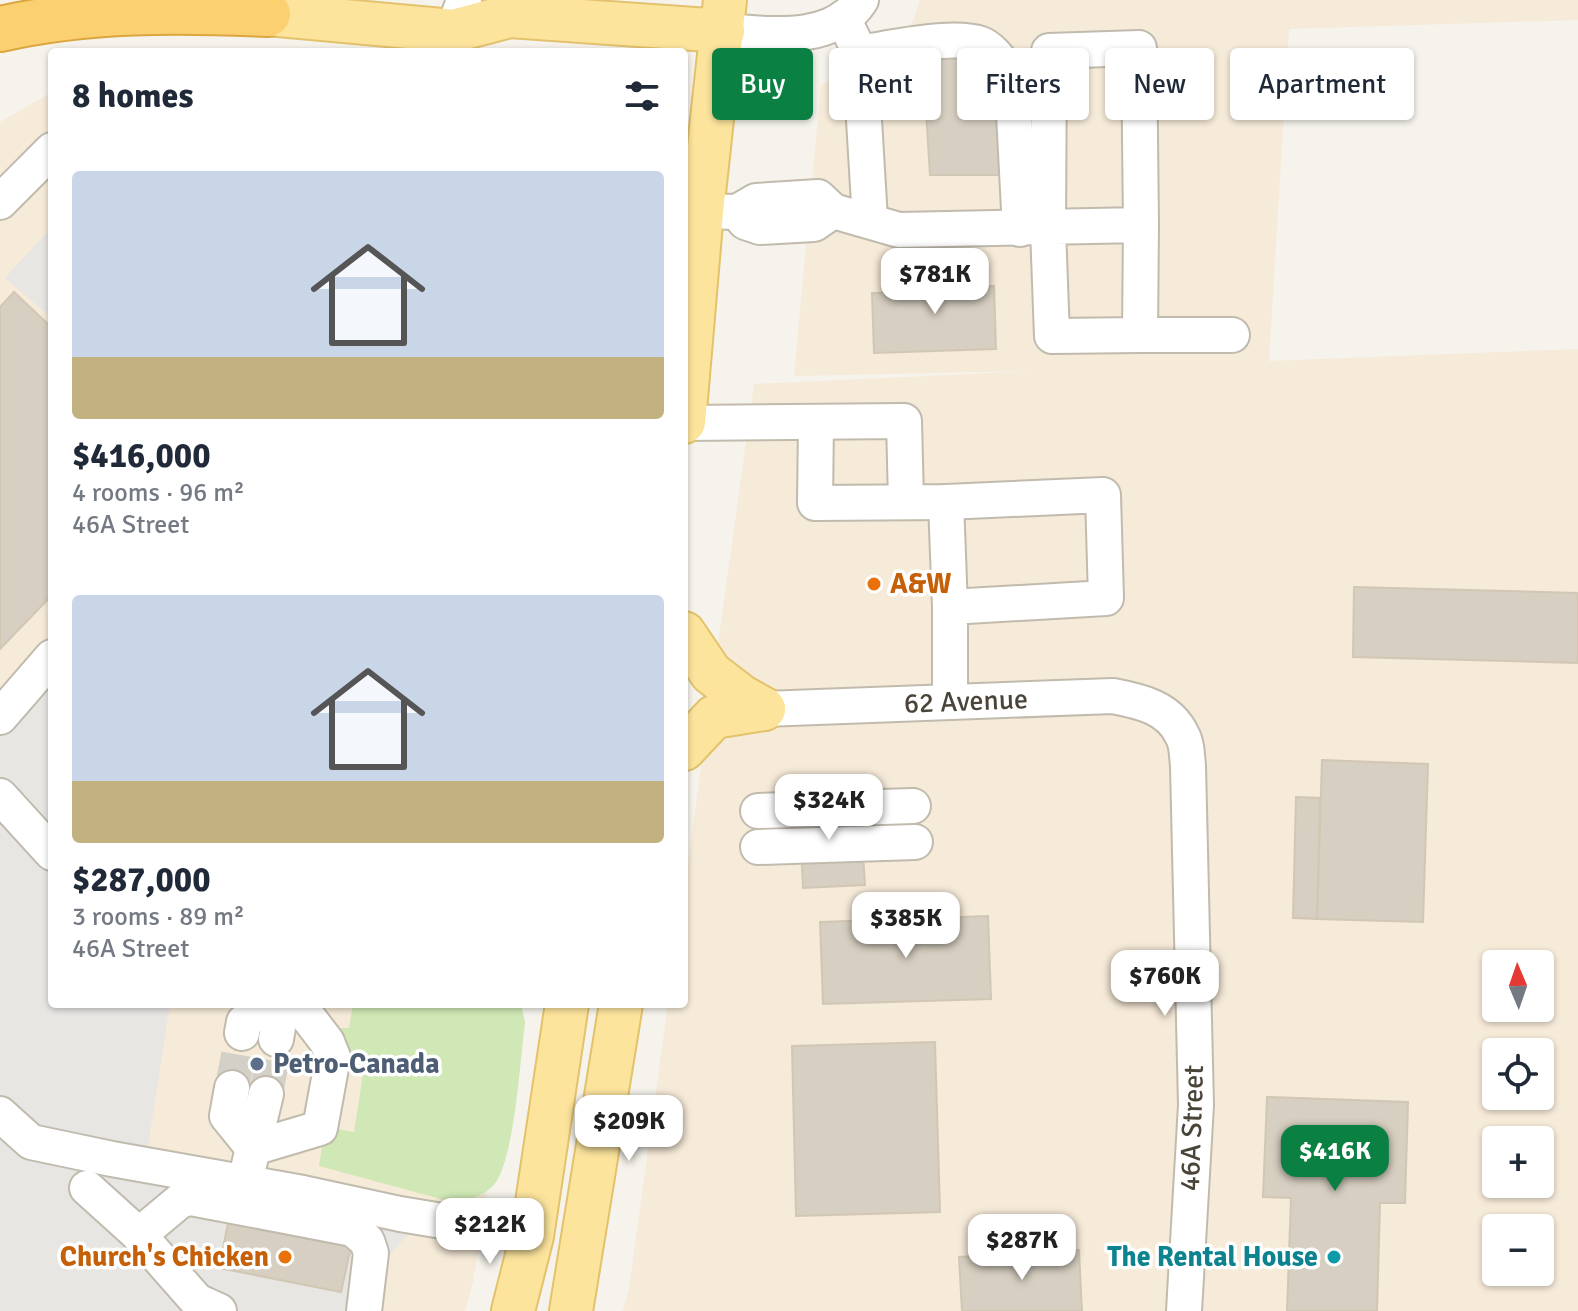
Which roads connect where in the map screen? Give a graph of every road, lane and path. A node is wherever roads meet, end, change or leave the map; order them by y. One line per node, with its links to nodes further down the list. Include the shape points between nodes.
1 (263, 7): 5 (main road); 6 (highway, via 126,11)
2 (852, 9): 3 (street, via 832,26 803,33 764,34); 7 (street)
3 (724, 16): 4 (main road); 12 (main road)
4 (663, 26): 5 (main road, via 510,16)
5 (451, 28)
6 (0, 29)
7 (859, 48)
8 (886, 48): 15 (street, via 983,44 1012,75)
9 (864, 120): 13 (street)
10 (48, 154): 11 (street)
11 (0, 202)
12 (720, 212): 13 (street, via 760,227 814,224 833,211); 18 (main road)
13 (870, 220): 15 (street, via 899,230)
14 (1141, 225): 15 (street); 15 (street, via 1139,48 1064,50 1049,51); 16 (street)
15 (1034, 229): 16 (street, via 1052,336)
16 (1140, 335): 17 (street)
17 (1232, 335)
18 (688, 400)
19 (816, 422): 20 (street); 21 (street, via 904,421); 21 (street, via 815,503)
20 (688, 423)
21 (906, 501): 22 (street)
22 (946, 502): 23 (street); 23 (street, via 1103,495 1106,598)
23 (950, 607): 26 (street)
24 (688, 639): 27 (main road, via 711,673)
25 (48, 662): 29 (street)
26 (950, 702): 27 (street, 62 Avenue); 28 (street, 62 Avenue, via 1113,696 1144,701)
27 (764, 709): 30 (main road)
28 (1164, 713): 57 (street, 46A Street, via 1182,735 1188,766 1196,1105)
29 (0, 717)
30 (699, 717): 31 (main road)
31 (688, 740)
32 (0, 796): 37 (street)
33 (913, 806): 34 (street)
34 (758, 811)
35 (915, 842): 36 (street)
36 (758, 847)
37 (48, 849)
38 (260, 1008): 43 (street, via 244,1022)
39 (281, 1008): 44 (street)
40 (301, 1008): 48 (street, via 333,1057 320,1128)
41 (566, 1008): 52 (main road)
42 (620, 1008): 56 (main road)
43 (242, 1033)
44 (276, 1039)
45 (232, 1088): 48 (street, via 227,1116)
46 (266, 1094): 48 (street)
47 (0, 1114): 49 (street, via 31,1142)
48 (253, 1148): 49 (street)
49 (245, 1182): 52 (street)
50 (87, 1188): 51 (street)
51 (139, 1235): 53 (street, via 197,1301); 54 (street, via 181,1200 191,1198 353,1229 371,1253)
52 (532, 1236): 55 (main road)
53 (219, 1311)
54 (364, 1311)
55 (513, 1311)
56 (571, 1311)
57 (1184, 1311)

